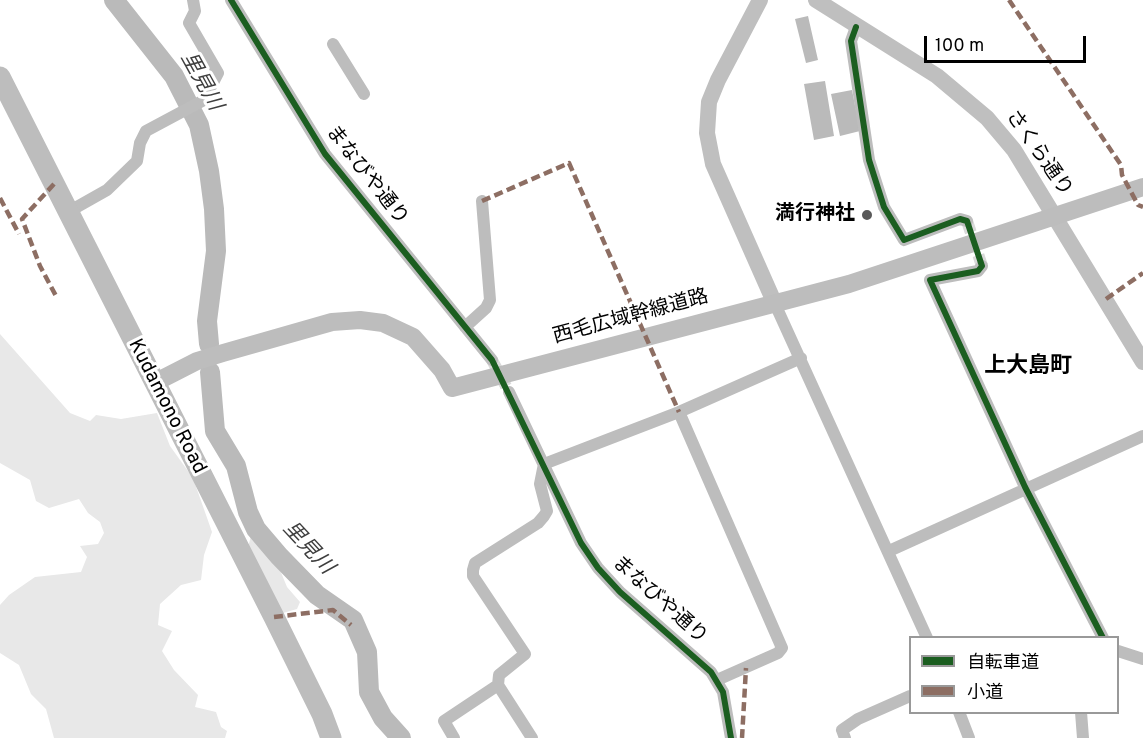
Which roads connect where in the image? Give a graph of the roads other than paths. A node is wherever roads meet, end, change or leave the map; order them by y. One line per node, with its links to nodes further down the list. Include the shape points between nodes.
1 (193, 0): 11 (street, via 195,11 189,23 218,73 204,100 146,131 137,161 101,194)
2 (231, 0): 15 (street, まなびや通り, via 325,154)
3 (760, 0): 14 (street, via 717,80 709,102 707,133 713,164)
4 (816, 0): 5 (street, さくら通り)
5 (856, 27): 12 (street, via 851,41 869,160 884,207 904,240 960,219); 18 (street, さくら通り, via 946,83 1008,142)
6 (333, 44): 8 (street)
7 (0, 77): 11 (highway, Kudamono Road)
8 (364, 94)
9 (1143, 187): 14 (main road, 西毛広域幹線道路, via 849,284)
10 (482, 201): 15 (street, via 490,300)
11 (68, 212): 19 (highway, Kudamono Road)
12 (967, 221)
13 (982, 266): 24 (street, via 978,271 930,280)
14 (775, 304): 16 (street); 19 (main road, 西毛広域幹線道路, via 452,388 413,337 383,323 360,320 323,324 223,353)
15 (465, 327): 17 (street, まなびや通り)
16 (801, 358): 21 (street); 25 (street)
17 (492, 360)
18 (1143, 362)
19 (154, 383): 35 (highway, Kudamono Road, via 313,695)
20 (509, 392): 23 (street, まなびや通り)
21 (679, 412): 23 (street); 30 (street, via 782,648)
22 (1143, 436): 24 (street)
23 (544, 464): 30 (street, まなびや通り, via 598,568); 31 (street, via 540,484 547,511 544,516 475,562 473,570 473,576 525,654 499,675)
24 (1025, 487): 25 (street); 27 (street)
25 (889, 551): 26 (street)
26 (926, 636)
27 (1102, 636)
28 (1119, 651): 29 (street)
29 (1143, 659)
30 (717, 680): 38 (street, まなびや通り, via 723,692)
31 (498, 685): 36 (street, via 444,721); 37 (street)
32 (909, 696): 39 (street, via 858,719 842,730)
33 (960, 714): 40 (street)
34 (1081, 714): 41 (street)
35 (331, 738)
36 (454, 738)
37 (532, 738)
38 (731, 738)
39 (845, 738)
40 (969, 738)
41 (1083, 738)

